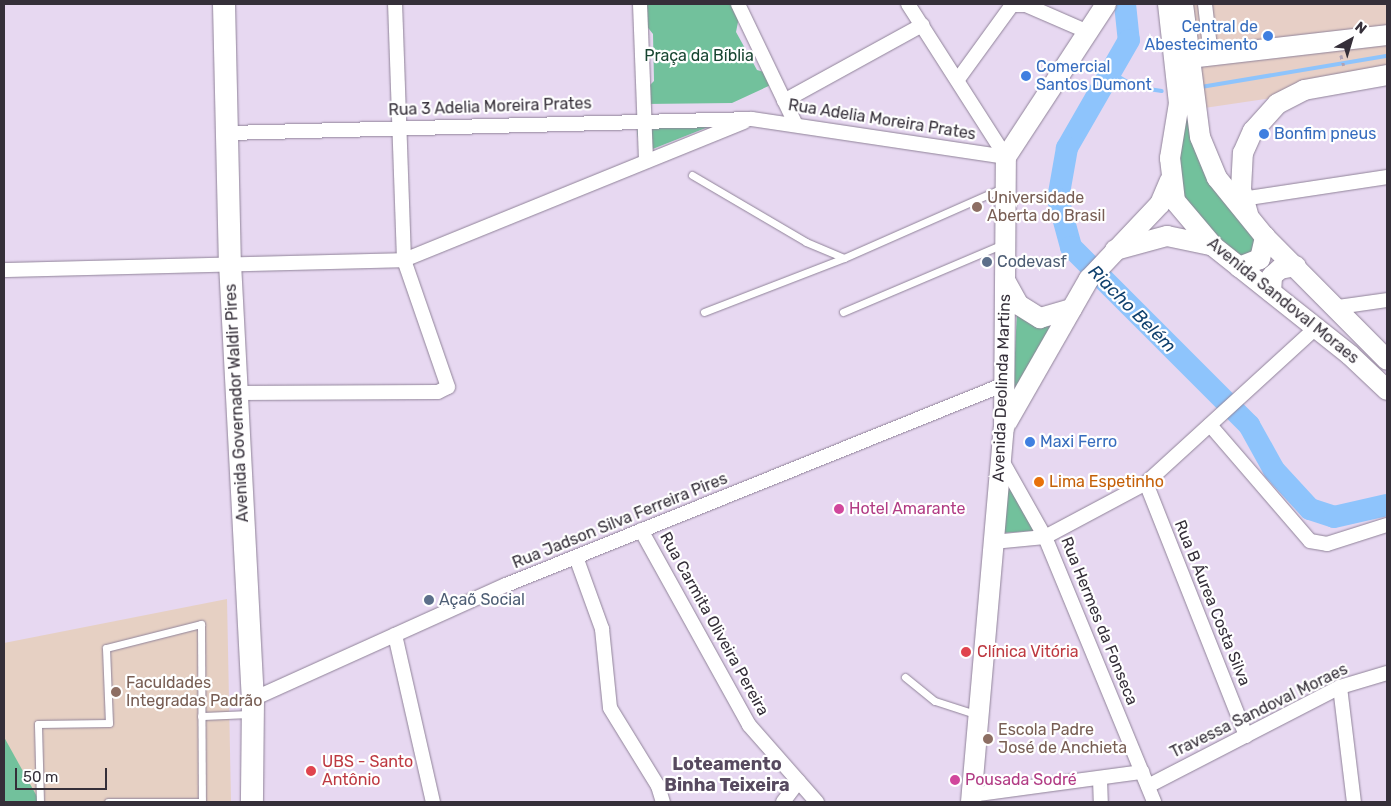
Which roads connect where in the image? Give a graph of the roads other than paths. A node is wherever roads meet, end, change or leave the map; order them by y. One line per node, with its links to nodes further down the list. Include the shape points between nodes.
1 (224, 4): 25 (main road, Avenida Governador Waldir Pires)
2 (395, 4): 24 (street)
3 (640, 4): 20 (street)
4 (738, 4): 18 (street)
5 (908, 4): 10 (street)
6 (1168, 4): 15 (main road, Avenida Sandoval Moraes)
7 (1183, 4): 15 (main road, Avenida Sandoval Moraes)
8 (1205, 4): 12 (street)
9 (1103, 8): 11 (main road, Avenida Deolinda Martins)
10 (922, 25): 17 (street); 18 (street)
11 (1088, 32): 17 (street, via 1026,5 1012,5); 26 (main road, Avenida Deolinda Martins)
12 (1208, 32): 14 (street); 15 (street)
13 (1387, 36): 14 (main road)
14 (1211, 56): 15 (main road)
15 (1186, 60): 19 (main road, Avenida Sandoval Moraes)
16 (1387, 75): 32 (main road, via 1304,90 1277,104 1253,131 1243,153)
17 (959, 78): 26 (street)
18 (782, 99): 22 (street); 23 (street)
19 (1187, 102): 30 (main road, Avenida Sandoval Moraes); 33 (main road, Avenida Sandoval Moraes, via 1208,161 1229,196)
20 (642, 119): 21 (street, Rua 3 Adelia Moreira Prates); 24 (street, Rua 3 Adelia Moreira Prates); 27 (street)
21 (752, 119): 22 (street, Rua Adelia Moreira Prates); 27 (street)
22 (769, 120): 23 (street, Rua Adelia Moreira Prates)
23 (795, 123): 26 (street, Rua Adelia Moreira Prates)
24 (398, 128): 25 (street, Rua 3 Adelia Moreira Prates); 38 (street)
25 (229, 133): 39 (main road, Avenida Governador Waldir Pires)
26 (1006, 156): 31 (main road, Avenida Deolinda Martins)
27 (646, 159): 38 (street)
28 (692, 176): 37 (lane, via 806,242)
29 (1387, 177): 32 (street)
30 (1170, 181): 36 (main road, Avenida Sandoval Moraes, via 1181,210); 40 (main road, via 1160,204)
31 (1003, 188): 35 (main road, Avenida Deolinda Martins); 37 (lane)
32 (1242, 199): 33 (main road)
33 (1250, 220): 34 (main road, Avenida Sandoval Moraes)
34 (1265, 237): 41 (main road, Avenida Sandoval Moraes); 42 (main road, via 1260,259)
35 (1004, 244): 44 (main road, Avenida Deolinda Martins); 50 (lane)
36 (1213, 246): 40 (main road, via 1167,236); 42 (main road, Avenida Sandoval Moraes)
37 (844, 258): 49 (lane)
38 (404, 260): 39 (street); 55 (street, via 448,385 438,392)
39 (230, 264): 43 (street); 55 (main road, Avenida Governador Waldir Pires)
40 (1101, 264): 48 (main road)
41 (1296, 266): 45 (main road, via 1280,269 1272,276); 47 (main road, Avenida Sandoval Moraes)
42 (1239, 267): 45 (main road, Avenida Sandoval Moraes)
43 (4, 270)
44 (1005, 281): 48 (main road, via 1019,305 1040,318); 53 (main road, Avenida Deolinda Martins)
45 (1271, 292): 51 (main road, Avenida Sandoval Moraes)
46 (1387, 300): 47 (street)
47 (1338, 307): 52 (main road, Avenida Sandoval Moraes)
48 (1072, 309): 57 (main road)
49 (704, 312)
50 (843, 312)
51 (1316, 328): 54 (main road, Avenida Sandoval Moraes); 56 (street)
52 (1387, 360)
53 (1005, 384): 57 (main road, Avenida Deolinda Martins); 61 (street, Rua Jadson Silva Ferreira Pires)
54 (1387, 390)
55 (235, 393): 69 (main road, Avenida Governador Waldir Pires)
56 (1214, 420): 59 (street); 60 (street, via 1310,541 1327,544)
57 (1004, 428): 58 (main road, Avenida Deolinda Martins)
58 (1001, 458): 62 (street, Rua Hermes da Fonseca); 63 (main road, Avenida Deolinda Martins)
59 (1146, 483): 62 (street); 72 (street, Rua B Áurea Costa Silva)
60 (1387, 525)
61 (641, 530): 64 (street, Rua Jadson Silva Ferreira Pires); 75 (street, Rua Carmita Oliveira Pereira, via 741,712)
62 (1045, 538): 63 (street); 73 (street, Rua Hermes da Fonseca)
63 (993, 542): 70 (main road, Avenida Deolinda Martins)
64 (576, 557): 65 (street, Rua Jadson Silva Ferreira Pires); 82 (street, via 602,629 610,708 658,786)
65 (395, 635): 69 (street, Rua Jadson Silva Ferreira Pires); 81 (street)
66 (1387, 673): 68 (street, Travessa Sandoval Moraes)
67 (905, 677): 70 (lane, via 935,701)
68 (1340, 687): 72 (street, Travessa Sandoval Moraes); 87 (street)
69 (253, 707): 71 (lane); 80 (main road, Avenida Governador Waldir Pires)
70 (978, 715): 77 (main road, Avenida Deolinda Martins)
71 (201, 716): 78 (lane, via 201,624 106,648 109,723 38,724); 79 (lane, via 202,802)
72 (1246, 736): 76 (street, Travessa Sandoval Moraes)
73 (1142, 772): 74 (street); 76 (street, Rua Hermes da Fonseca)
74 (1100, 779): 77 (street); 85 (street)
75 (799, 781): 83 (street); 84 (street, Rua Carmita Oliveira Pereira)
76 (1148, 786): 86 (street, Rua Hermes da Fonseca)
77 (971, 799)
78 (40, 802)
79 (108, 802)
80 (252, 802)
81 (433, 802)
82 (662, 802)
83 (783, 802)
84 (818, 802)
85 (1101, 802)
86 (1154, 802)
87 (1354, 802)

